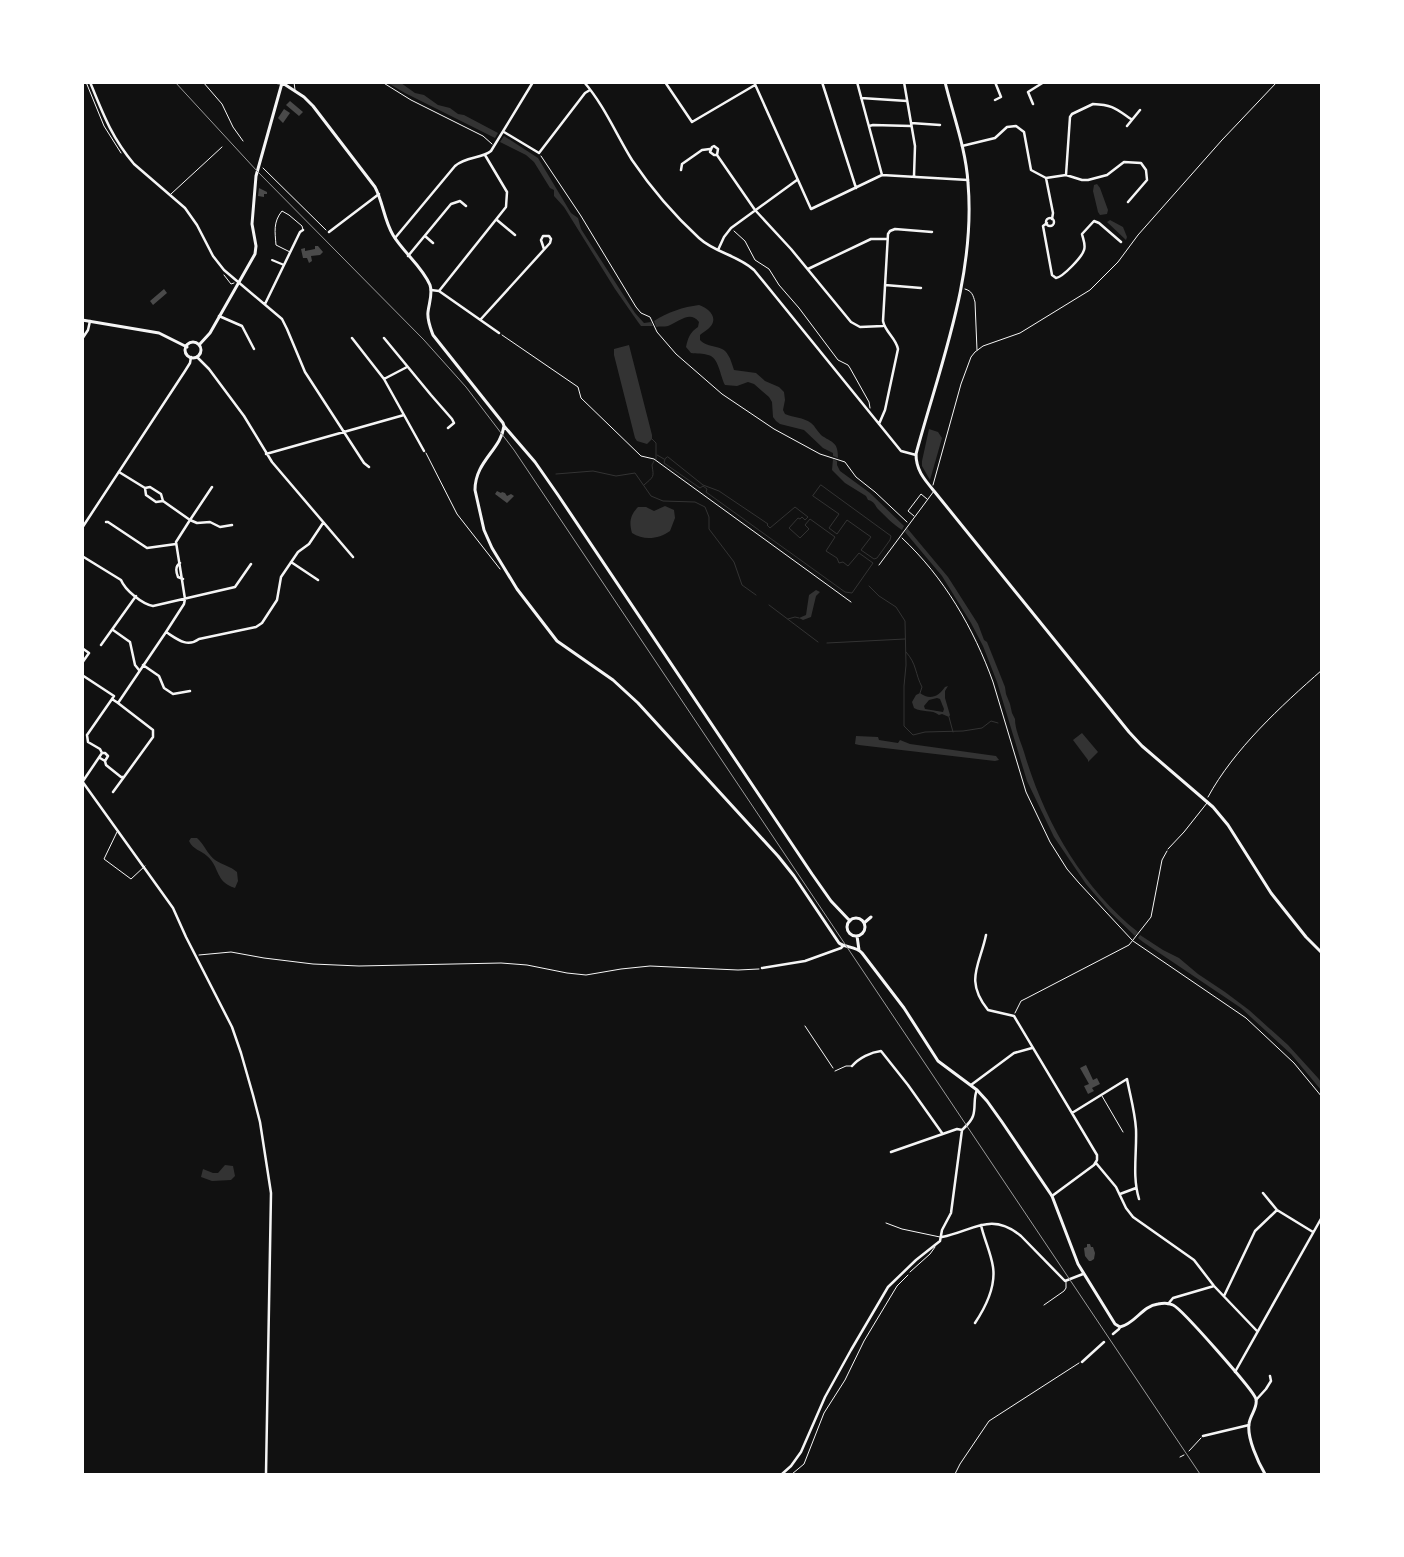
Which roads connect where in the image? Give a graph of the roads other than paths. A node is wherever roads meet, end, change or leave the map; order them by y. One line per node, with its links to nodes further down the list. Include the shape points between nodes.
1 (90, 82): 44 (street, via 118,144 134,164)
2 (203, 82): 29 (lane, via 222,104)
3 (272, 82): 14 (main road)
4 (294, 82): 17 (lane)
5 (533, 82): 28 (street)
6 (584, 82): 16 (street)
7 (665, 82): 15 (street, via 692,122)
8 (822, 82): 42 (street)
9 (857, 82): 18 (street)
10 (904, 82): 19 (street)
11 (945, 82): 30 (main road)
12 (995, 82): 20 (street, via 1001,97)
13 (1044, 82): 21 (street, via 1028,92)
14 (282, 83): 17 (main road); 67 (main road, via 259,164 252,208 255,254)
15 (754, 84): 40 (street)
16 (590, 90): 28 (street, via 539,154); 61 (street, via 656,192 698,238)
17 (295, 91): 43 (main road, via 318,112)
18 (861, 98): 19 (street); 26 (street)
19 (907, 100): 24 (street)
20 (994, 100)
21 (1033, 104)
22 (1140, 110): 23 (street)
23 (1131, 120): 27 (street); 37 (street, via 1110,105 1093,104 1072,114)
24 (911, 124): 25 (street); 26 (street); 38 (street, via 915,146)
25 (940, 124)
26 (869, 126): 36 (street)
27 (1127, 126)
28 (503, 132): 33 (street)
29 (243, 141)
30 (962, 146): 39 (street, via 995,138 1006,127 1016,126 1024,132 1031,170); 41 (main road)
31 (222, 147): 44 (lane)
32 (710, 149): 34 (street); 34 (street, via 715,146); 35 (street, via 702,150 682,164)
33 (485, 155): 49 (street, via 507,192 506,207); 56 (street, via 464,160 455,166)
34 (718, 155): 47 (street)
35 (681, 170)
36 (882, 175): 38 (street); 42 (street)
37 (1066, 175): 39 (street); 45 (street, via 1088,180 1107,175 1124,162 1141,163 1147,180)
38 (914, 176): 41 (street)
39 (1046, 178): 48 (street)
40 (797, 180): 42 (street, via 811,209); 47 (street)
41 (968, 180): 96 (main road, via 969,234 962,288)
42 (856, 188)
43 (378, 194): 52 (street); 56 (main road)
44 (171, 195): 67 (street, via 193,218 216,261)
45 (1128, 202)
46 (466, 206): 55 (street, via 460,202 451,204)
47 (755, 210): 61 (street, via 730,228); 66 (street)
48 (1052, 219): 50 (street, via 1047,220); 50 (street, via 1053,225)
49 (497, 220): 54 (street); 71 (street)
50 (1047, 224): 58 (street, via 1043,226 1052,275 1056,278 1062,276 1083,252 1082,234 1094,221)
51 (303, 230): 62 (street); 62 (lane, via 289,215 282,211 279,214 275,224 276,245)
52 (329, 232)
53 (932, 232): 57 (street, via 892,230)
54 (515, 235)
55 (425, 236): 59 (street); 63 (street)
56 (395, 238): 63 (main road)
57 (888, 239): 66 (street, via 870,239); 68 (street)
58 (1121, 242)
59 (433, 243)
60 (544, 249): 60 (street, via 551,241 549,236 543,236 541,240); 74 (street)
61 (718, 250): 90 (street, via 748,264 761,277)
62 (290, 252): 65 (street)
63 (408, 256): 70 (main road)
64 (272, 260): 65 (street)
65 (284, 266): 72 (street)
66 (808, 269): 77 (street, via 851,322 860,327)
67 (238, 282): 72 (street); 73 (main road)
68 (885, 285): 69 (street); 77 (street)
69 (920, 288)
70 (431, 290): 71 (street); 91 (main road, via 428,317 433,334)
71 (439, 291): 74 (street)
72 (265, 304): 93 (street, via 284,323 303,370)
73 (220, 316): 82 (main road); 84 (street, via 242,326)
74 (480, 319): 78 (street)
75 (82, 320): 76 (main road)
76 (90, 321): 81 (street); 83 (main road, via 158,333)
77 (884, 326): 90 (street, via 898,349)
78 (499, 333)
79 (352, 338): 88 (street)
80 (384, 338): 87 (street)
81 (82, 340)
82 (199, 345): 83 (main road, via 192,343); 85 (main road, via 201,352)
83 (187, 347): 86 (main road, via 186,353)
84 (254, 349)
85 (198, 357): 86 (main road); 95 (street, via 244,416)
86 (191, 358): 98 (street)
87 (407, 367): 88 (street); 92 (street, via 452,419 454,423)
88 (384, 379): 89 (street)
89 (404, 415): 93 (street); 94 (street)
90 (879, 424): 96 (street, via 901,451)
91 (504, 426): 141 (main road, via 558,495 830,901); 145 (main road, via 475,482 484,530 503,568 557,641 613,680 638,703 762,838 794,876)
92 (448, 428)
93 (343, 432): 95 (street); 97 (street)
94 (424, 451)
95 (266, 454): 107 (street)
96 (916, 455): 101 (main road, via 917,467)
97 (369, 467)
98 (121, 473): 99 (street); 109 (street)
99 (145, 488): 103 (street, via 150,487 161,494); 103 (street, via 146,495 156,502)
100 (212, 488): 105 (street)
101 (932, 490): 102 (lane); 136 (main road, via 1129,732)
102 (928, 499): 104 (lane); 104 (lane, via 921,494 908,511)
103 (163, 501): 105 (street)
104 (914, 516): 115 (lane)
105 (190, 520): 108 (street, via 210,522 220,527); 110 (street)
106 (106, 522): 110 (street, via 144,547)
107 (323, 522): 112 (street); 113 (street, via 309,544)
108 (232, 525)
109 (82, 528)
110 (176, 544): 118 (street, via 180,563 176,568 177,574 183,579)
111 (82, 556): 117 (street, via 121,580 123,586)
112 (353, 557)
113 (291, 562): 116 (street); 120 (street, via 281,577 277,600 256,627 187,643)
114 (252, 564): 118 (street, via 235,587)
115 (879, 565)
116 (318, 580)
117 (136, 596): 118 (street, via 149,606); 119 (street)
118 (186, 599): 120 (street)
119 (113, 630): 121 (street); 125 (street, via 130,642)
120 (166, 632): 124 (street)
121 (101, 645)
122 (82, 648): 123 (street, via 89,653)
123 (82, 662)
124 (143, 665): 125 (street); 127 (street, via 159,676 164,688 173,694)
125 (139, 671): 129 (street)
126 (82, 675): 128 (street, via 114,696)
127 (190, 690)
128 (112, 699): 129 (street); 130 (street, via 87,735 88,742)
129 (118, 703): 133 (street, via 154,733)
130 (102, 754): 131 (street); 132 (street, via 107,754)
131 (100, 758): 132 (street); 134 (street)
132 (105, 761): 133 (street)
133 (124, 777): 135 (street)
134 (83, 781): 137 (street)
135 (113, 792)
136 (1206, 801): 138 (lane); 147 (main road, via 1228,825 1271,893)
137 (118, 829): 139 (street); 139 (lane, via 104,859 131,879)
138 (1168, 849)
139 (145, 866): 191 (street, via 174,908 232,1028 260,1122 270,1182)
140 (871, 916): 142 (main road)
141 (850, 921): 142 (main road, via 859,919); 144 (main road, via 848,932)
142 (864, 923): 144 (main road, via 864,931)
143 (986, 935): 149 (street, via 976,967 978,995 988,1010 1014,1016)
144 (857, 936): 146 (main road)
145 (843, 946): 146 (main road); 148 (street, via 805,961)
146 (857, 949): 152 (main road, via 904,1008 938,1061)
147 (1322, 953)
148 (762, 968)
149 (1032, 1048): 152 (street, via 1014,1053); 155 (street)
150 (852, 1066): 151 (lane); 158 (street, via 857,1060 881,1051)
151 (835, 1071)
152 (971, 1085): 153 (main road)
153 (977, 1090): 156 (street, via 973,1117); 164 (main road, via 988,1101)
154 (1102, 1095): 155 (street); 157 (lane); 161 (street, via 1127,1079 1136,1126)
155 (1072, 1113): 160 (street, via 1097,1156)
156 (962, 1130): 158 (street, via 958,1128); 171 (street, via 951,1213)
157 (1123, 1132)
158 (942, 1133): 159 (street)
159 (891, 1152)
160 (1096, 1163): 163 (street); 164 (street)
161 (1136, 1188): 163 (street); 165 (street)
162 (1263, 1193): 166 (street)
163 (1120, 1194): 176 (street, via 1133,1216 1194,1260)
164 (1052, 1196): 174 (main road)
165 (1139, 1199)
166 (1276, 1210): 170 (street); 177 (street, via 1255,1231)
167 (1322, 1217): 170 (street)
168 (886, 1223): 171 (lane)
169 (980, 1225): 171 (street); 175 (street, via 995,1223 1013,1229); 180 (street, via 993,1276 986,1305)
170 (1313, 1232): 182 (street)
171 (941, 1238): 172 (street)
172 (937, 1244): 173 (lane); 192 (street, via 888,1287 826,1397 801,1452)
173 (910, 1272)
174 (1083, 1274): 175 (street); 181 (main road)
175 (1065, 1281): 179 (lane, via 1064,1291)
176 (1214, 1286): 177 (street); 178 (street, via 1173,1298)
177 (1224, 1296): 182 (street)
178 (1168, 1304): 181 (main road, via 1153,1305); 186 (main road, via 1177,1308)
179 (1044, 1305)
180 (975, 1323)
181 (1120, 1327): 183 (street)
182 (1257, 1331): 186 (street)
183 (1114, 1334)
184 (1104, 1342): 185 (street)
185 (1082, 1362)
186 (1235, 1372): 188 (main road, via 1252,1390)
187 (1270, 1376): 188 (street, via 1266,1389)
188 (1256, 1400): 189 (main road)
189 (1249, 1425): 190 (street); 193 (main road, via 1256,1455)
190 (1203, 1436)
191 (266, 1474)
192 (782, 1474)
193 (1265, 1474)

